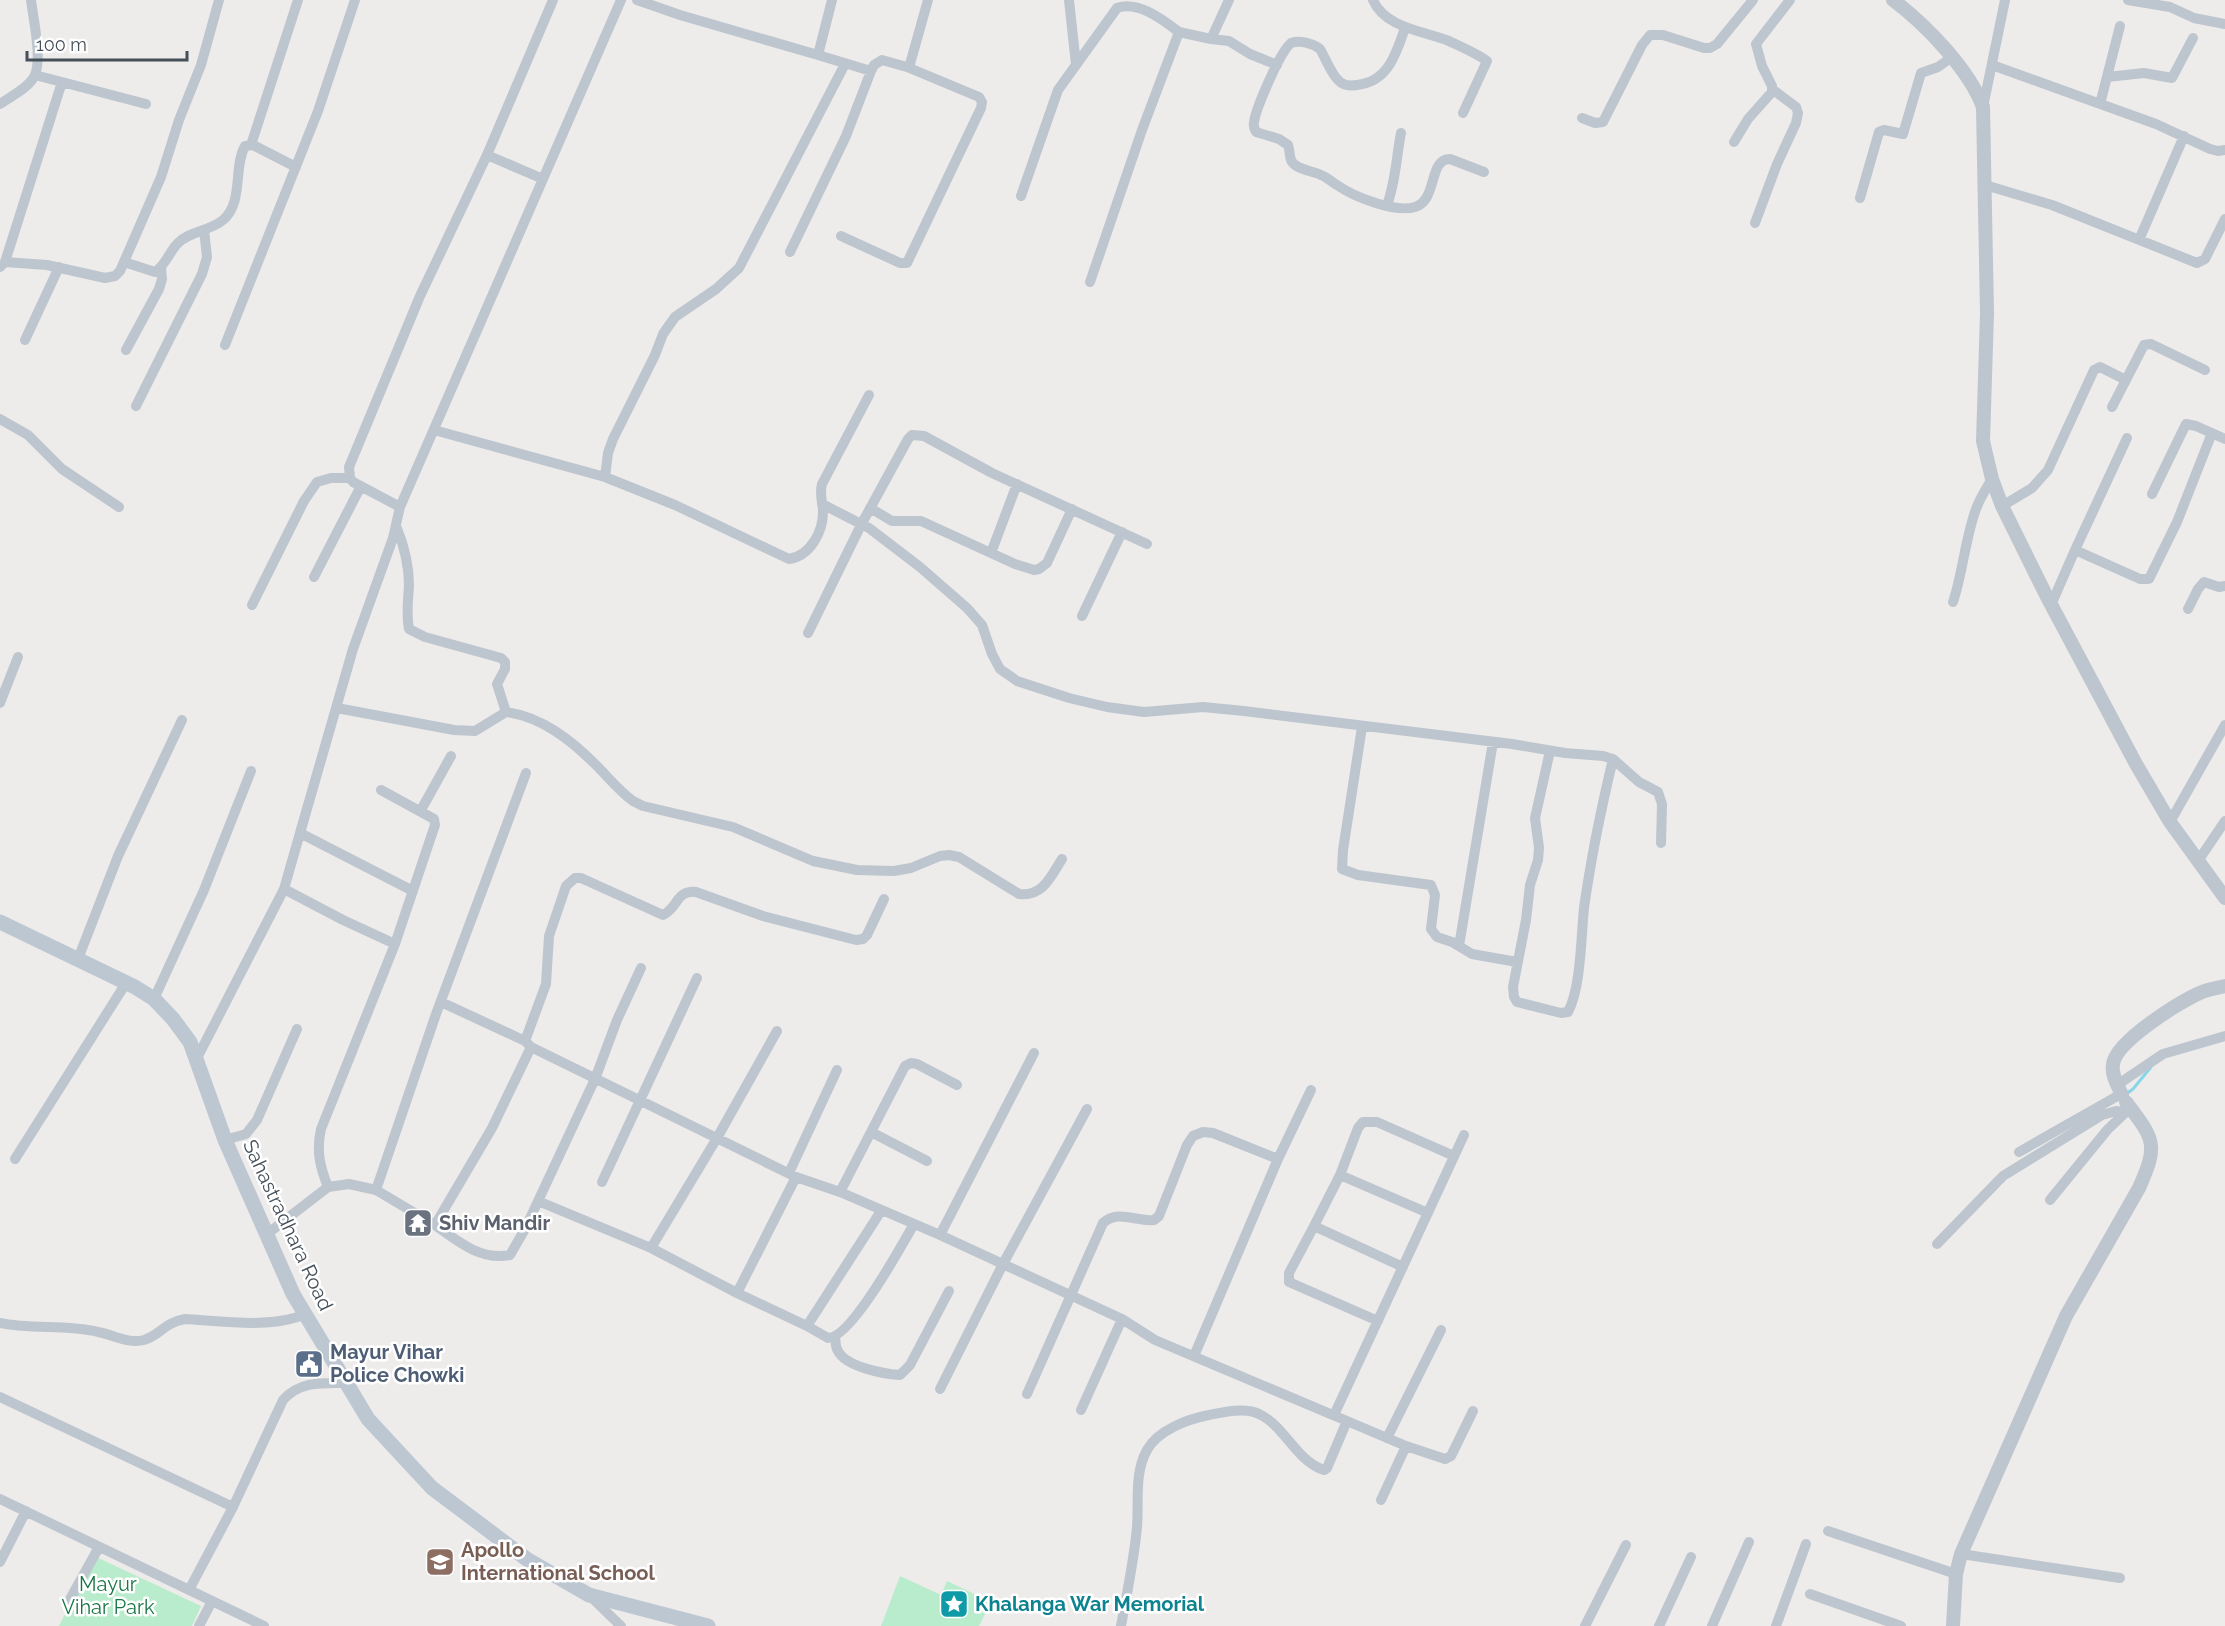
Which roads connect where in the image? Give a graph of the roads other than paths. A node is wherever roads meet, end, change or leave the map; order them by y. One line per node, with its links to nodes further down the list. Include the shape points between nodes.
1 (31, 0): 32 (street, via 37,58)
2 (219, 0): 61 (street, via 201,65 161,177)
3 (298, 0): 45 (street)
4 (355, 0): 48 (street)
5 (553, 0): 47 (street)
6 (621, 0): 50 (street)
7 (832, 0): 24 (street)
8 (928, 0): 30 (street)
9 (1069, 0): 27 (street)
10 (1229, 0): 23 (street)
11 (1373, 0): 20 (street)
12 (1753, 0): 41 (street, via 1710,48 1650,35 1603,122)
13 (1790, 0): 35 (street, via 1756,44)
14 (1893, 0): 25 (street, via 1930,31)
15 (2005, 0): 29 (street)
16 (2128, 0): 18 (street, via 2170,7 2194,18)
17 (644, 1): 24 (street)
18 (2225, 24)
19 (2120, 26): 33 (street)
20 (1405, 28): 28 (street, via 1389,68 1365,84 1345,85 1338,81 1320,49 1302,42 1291,43); 40 (street, via 1448,41 1487,61)
21 (1179, 32): 23 (street); 27 (street, via 1140,6 1122,5); 65 (street)
22 (2193, 38): 33 (street, via 2172,78 2144,73)
23 (1211, 39): 28 (street, via 1229,41)
24 (818, 55): 26 (street)
25 (1952, 57): 39 (street); 53 (street, via 1921,73 1904,134 1879,132)
26 (845, 64): 31 (street); 79 (street, via 739,268 675,316 663,334 613,439)
27 (1076, 65): 52 (street, via 1058,90)
28 (1277, 65): 54 (street, via 1254,121 1256,132 1288,144 1290,159 1296,165 1363,198)
29 (1992, 65): 38 (street); 39 (street)
30 (907, 67): 31 (street, via 882,60); 58 (street, via 979,97 981,108 907,263)
31 (870, 72): 60 (street, via 846,135)
32 (34, 75): 34 (street); 36 (street, via 27,85)
33 (2107, 77): 38 (street)
34 (62, 82): 37 (street); 62 (street)
35 (1772, 89): 44 (street); 56 (street, via 1796,107 1798,117)
36 (0, 104)
37 (146, 104)
38 (2100, 104): 43 (street)
39 (1983, 107): 51 (street)
40 (1463, 113)
41 (1582, 118)
42 (1401, 133): 54 (street)
43 (2184, 136): 46 (street, via 2210,149); 59 (street)
44 (1734, 142)
45 (251, 145): 48 (street); 57 (street, via 242,152 230,213)
46 (2225, 150)
47 (487, 155): 50 (street); 80 (street, via 420,296 349,466)
48 (296, 167): 67 (street)
49 (1484, 172): 54 (street, via 1445,159 1439,163 1422,204 1401,209)
50 (543, 179): 75 (street)
51 (1985, 185): 59 (street, via 2052,205); 81 (street, via 1983,441)
52 (1021, 196)
53 (1860, 198)
54 (1388, 205)
55 (2225, 219): 59 (street, via 2200,263)
56 (1755, 223)
57 (204, 230): 64 (street, via 178,243); 72 (street, via 207,257 202,274)
58 (841, 236)
59 (2139, 240)
60 (790, 252)
61 (124, 262): 63 (street, via 115,276 105,278); 64 (street, via 155,272)
62 (3, 264): 63 (street)
63 (59, 267): 66 (street)
64 (161, 268): 68 (street, via 159,289)
65 (1090, 282)
66 (25, 340)
67 (225, 345)
68 (126, 350)
69 (2205, 370): 70 (street, via 2148,344 2142,347)
70 (2126, 380): 73 (street); 86 (street, via 2100,367 2094,370 2048,470 2032,488)
71 (869, 395): 85 (street, via 822,484)
72 (136, 406)
73 (2112, 407)
74 (0, 419): 87 (street, via 28,435 62,469)
75 (434, 430): 79 (street); 88 (street)
76 (2212, 433): 78 (street); 84 (street, via 2186,424); 95 (street, via 2177,522 2149,579 2140,579)
77 (2127, 438): 95 (street)
78 (2225, 439)
79 (605, 477): 85 (street, via 789,559 809,549 819,533)
80 (350, 478): 83 (street); 100 (street, via 317,482)
81 (1992, 479): 86 (street); 99 (street, via 1969,531)
82 (1017, 484): 89 (street, via 924,436 912,435); 90 (street); 96 (street)
83 (361, 486): 88 (street); 97 (street)
84 (2152, 494)
85 (822, 504): 91 (street)
86 (2002, 506): 101 (street)
87 (119, 507)
88 (400, 507): 92 (street)
89 (870, 508): 91 (street); 96 (street, via 892,521 921,521)
90 (1072, 509): 93 (street); 96 (street, via 1047,563 1039,569)
91 (861, 525): 104 (street); 111 (street, via 920,567 967,608 982,625 999,669 1017,681 1069,698 1144,712 1203,707)
92 (396, 526): 107 (street); 108 (street, via 404,544 409,629 425,638 501,658 505,669 497,684)
93 (1122, 532): 94 (street); 103 (street)
94 (1147, 544)
95 (2075, 550): 101 (street)
96 (991, 553)
97 (314, 577)
98 (2225, 586): 102 (street, via 2204,582)
99 (1953, 602)
100 (252, 605)
101 (2051, 605): 121 (street)
102 (2188, 609)
103 (1082, 616)
104 (808, 633)
105 (18, 657): 106 (street)
106 (1, 698)
107 (337, 708): 108 (street, via 475,732); 122 (street)
108 (506, 712): 124 (street, via 552,728 633,801 733,827 813,861 857,870 894,871 949,855 959,857 1019,894 1029,895 1043,886)
109 (182, 720): 133 (street, via 118,856)
110 (2225, 725): 121 (street)
111 (1362, 727): 112 (street); 132 (street, via 1342,869 1358,875 1431,885 1436,894 1431,929 1437,937)
112 (1494, 742): 113 (street); 132 (street)
113 (1550, 751): 115 (street); 134 (street, via 1535,818 1538,860)
114 (451, 756): 119 (street)
115 (1613, 759): 123 (street, via 1639,782 1659,792); 134 (street, via 1589,877 1577,983 1568,1012 1517,1002 1513,987)
116 (251, 771): 139 (street, via 204,890)
117 (526, 774): 140 (street)
118 (381, 790): 119 (street)
119 (421, 810): 128 (street, via 434,819 435,825)
120 (2225, 821): 125 (street)
121 (2170, 822): 125 (street)
122 (300, 833): 126 (street); 128 (street)
123 (1661, 843)
124 (1062, 859)
125 (2198, 861): 127 (street)
126 (284, 889): 131 (street); 146 (street)
127 (2222, 889)
128 (413, 891): 131 (street)
129 (884, 899): 144 (street, via 867,935 855,940 763,916 696,892 687,891 663,915 575,878 566,886 553,920 546,984)
130 (0, 922): 133 (main road, Sahastradhara Road)
131 (395, 944): 166 (street, via 321,1129 318,1154)
132 (1459, 946): 134 (street, via 1473,954)
133 (78, 959): 137 (main road, Sahastradhara Road)
134 (1517, 962)
135 (641, 968): 148 (street)
136 (697, 978): 152 (street)
137 (126, 983): 139 (main road, Sahastradhara Road); 160 (street)
138 (2225, 986): 151 (street, via 2194,996 2126,1043 2113,1064)
139 (154, 999): 146 (main road, Sahastradhara Road, via 190,1042)
140 (441, 1002): 144 (street); 167 (street)
141 (297, 1029): 157 (street, via 257,1120 246,1134)
142 (777, 1031): 156 (street)
143 (2225, 1036): 151 (street, via 2163,1054)
144 (528, 1044): 148 (street); 174 (street, via 492,1128)
145 (1034, 1053): 177 (street)
146 (196, 1060): 157 (main road, Sahastradhara Road)
147 (837, 1070): 163 (street)
148 (595, 1079): 152 (street); 170 (street)
149 (957, 1085): 154 (street, via 918,1064 908,1064)
150 (1311, 1090): 161 (street)
151 (2124, 1099): 158 (street); 169 (street); 178 (street, via 2116,1111 2102,1115 2016,1166); 212 (street, via 2151,1138 2153,1146 2146,1174 2066,1316)
152 (640, 1101): 156 (street); 165 (street)
153 (1087, 1109): 180 (street)
154 (871, 1132): 162 (street); 168 (street)
155 (1464, 1135): 159 (street)
156 (717, 1138): 163 (street); 179 (street)
157 (225, 1140): 176 (main road, Sahastradhara Road)
158 (2019, 1152)
159 (1454, 1156): 164 (street, via 1377,1122 1364,1122); 172 (street)
160 (15, 1159)
161 (1278, 1159): 184 (street, via 1213,1133 1193,1136 1159,1216 1148,1221 1119,1216 1103,1223); 192 (street)
162 (927, 1161)
163 (793, 1175): 168 (street); 183 (street)
164 (1340, 1175): 172 (street); 175 (street)
165 (602, 1182)
166 (328, 1186): 167 (street, via 350,1184); 176 (street)
167 (376, 1190): 174 (street)
168 (840, 1192): 171 (street)
169 (2050, 1200)
170 (538, 1201): 174 (street, via 518,1244 510,1255 498,1258 483,1255); 179 (street)
171 (880, 1211): 173 (street); 189 (street)
172 (1428, 1212): 181 (street)
173 (914, 1224): 177 (street); 191 (street, via 874,1292)
174 (435, 1225)
175 (1314, 1226): 181 (street); 187 (street, via 1289,1273 1289,1282)
176 (267, 1234): 185 (main road, Sahastradhara Road)
177 (940, 1235): 180 (street)
178 (1937, 1244)
179 (651, 1248): 183 (street)
180 (1003, 1264): 184 (street); 194 (street)
181 (1403, 1267): 187 (street)
182 (949, 1291): 191 (street, via 910,1365 900,1375 845,1359 838,1353)
183 (736, 1293): 189 (street)
184 (1072, 1296): 186 (street); 195 (street)
185 (305, 1314): 188 (street, via 277,1323 185,1319 174,1321 145,1340 130,1342 97,1331); 193 (main road, Sahastradhara Road)
186 (1122, 1319): 192 (street, via 1155,1340); 197 (street)
187 (1378, 1321): 199 (street)
188 (0, 1323)
189 (807, 1326): 191 (street, via 828,1338)
190 (1441, 1330): 201 (street)
191 (835, 1337)
192 (1194, 1356): 199 (street)
193 (346, 1383): 205 (street, via 315,1384 291,1391 283,1400); 219 (main road, Sahastradhara Road, via 368,1419 432,1488 528,1560)
194 (940, 1389)
195 (1027, 1394)
196 (0, 1397): 205 (street)
197 (1080, 1410)
198 (1473, 1411): 202 (street, via 1451,1456 1445,1459)
199 (1334, 1415): 200 (street)
200 (1347, 1421): 201 (street); 226 (street, via 1324,1470 1308,1461 1279,1428 1257,1413 1195,1418 1164,1433 1146,1452 1139,1478 1133,1562)
201 (1387, 1438): 202 (street)
202 (1406, 1446): 204 (street)
203 (0, 1499): 206 (street)
204 (1381, 1500)
205 (233, 1507): 217 (street)
206 (26, 1511): 211 (street); 214 (street)
207 (1828, 1531): 215 (street)
208 (1749, 1542): 229 (street)
209 (1806, 1544): 230 (street)
210 (1626, 1545): 227 (street)
211 (99, 1547): 217 (street); 220 (street)
212 (1961, 1554): 215 (street); 216 (street)
213 (1691, 1557): 228 (street)
214 (0, 1562)
215 (1956, 1574): 232 (street)
216 (2120, 1578)
217 (189, 1590): 221 (street)
218 (1810, 1594): 231 (street)
219 (589, 1595): 224 (street); 225 (main road, Sahastradhara Road)
220 (69, 1601)
221 (212, 1601): 222 (street); 223 (street)
222 (199, 1626)
223 (264, 1626)
224 (621, 1626)
225 (708, 1626)
226 (1121, 1626)
227 (1585, 1626)
228 (1659, 1626)
229 (1712, 1626)
230 (1776, 1626)
231 (1901, 1626)
232 (1953, 1626)

